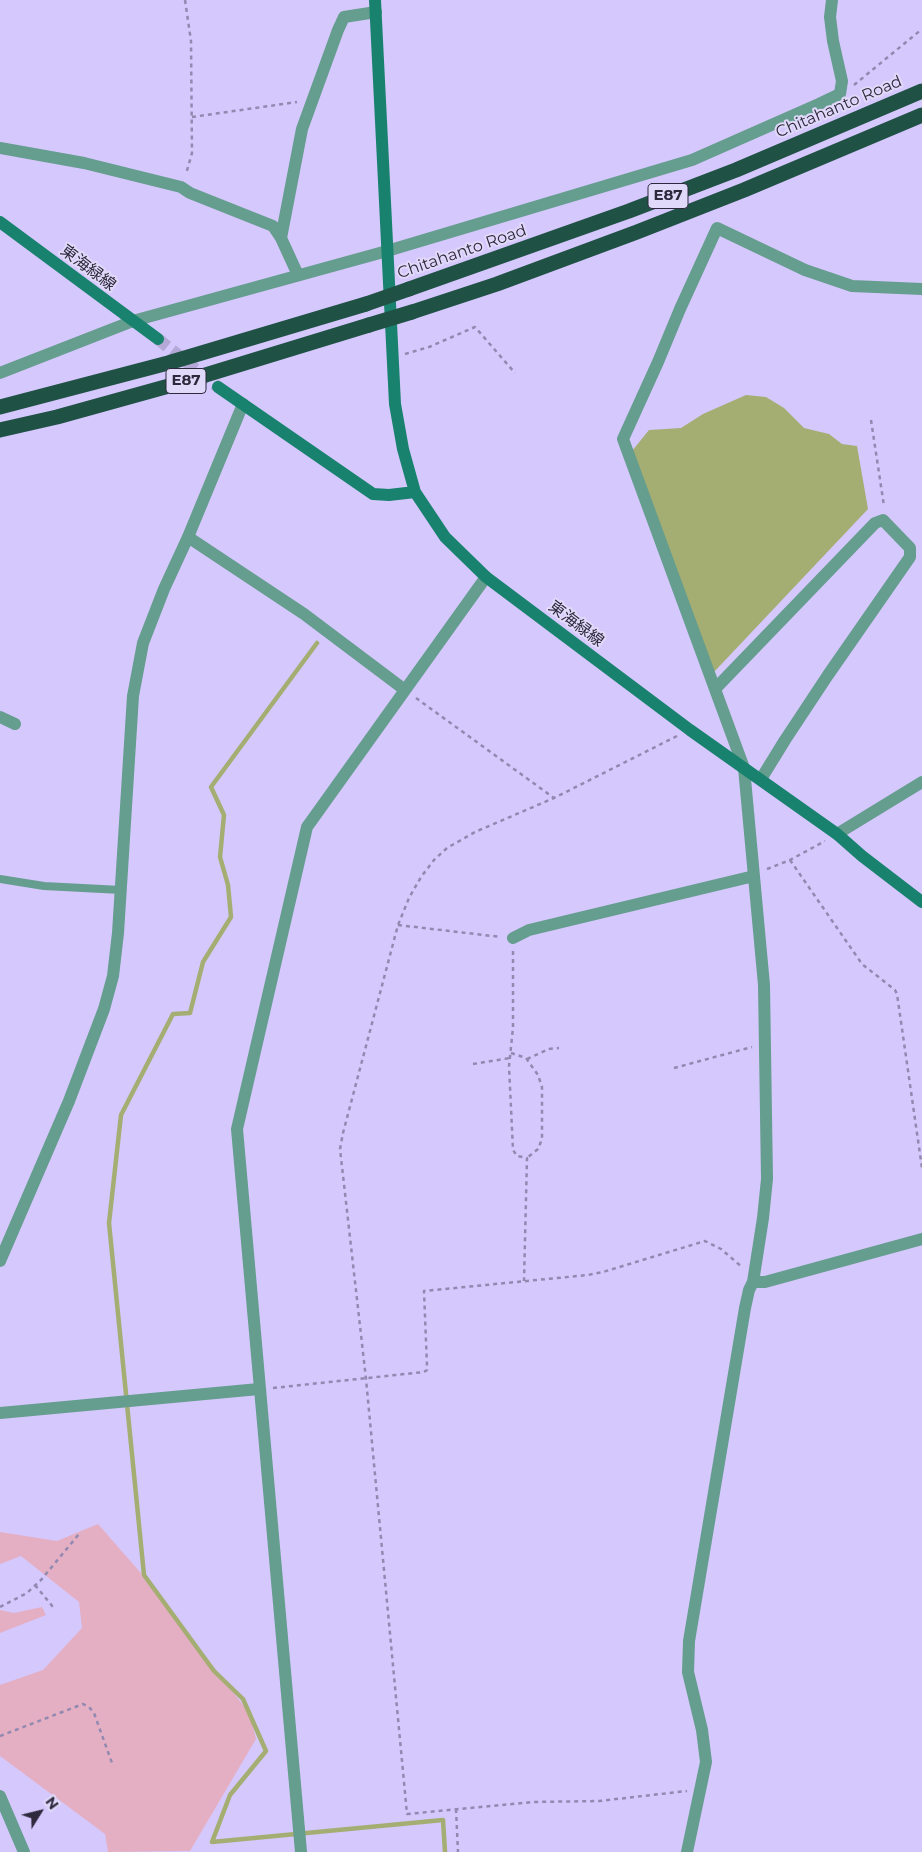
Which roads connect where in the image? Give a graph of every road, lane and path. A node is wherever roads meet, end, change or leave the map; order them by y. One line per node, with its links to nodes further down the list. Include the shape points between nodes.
1 (185, 0): 9 (path, via 191,41)
2 (832, 0): 6 (street, via 830,17 842,81)
3 (375, 6): 7 (street, via 344,17); 14 (main road, 東海緑線)
4 (922, 29): 6 (path, via 862,81)
5 (922, 91): 24 (highway, Chitahanto Road / E87, bridge, via 736,170 629,211 366,304 168,363)
6 (840, 94): 14 (street, via 692,160)
7 (311, 104): 9 (path, via 305,101); 13 (street, via 302,129)
8 (922, 115): 26 (highway, E87, bridge, via 744,190 497,284 176,384)
9 (192, 117): 11 (path, via 192,153 185,175)
10 (0, 148): 11 (street, via 84,163)
11 (185, 190): 13 (street, via 272,226)
12 (0, 222): 17 (main road, 東海緑線)
13 (281, 238): 15 (street)
14 (387, 251): 15 (street); 19 (main road, 東海緑線)
15 (298, 275): 17 (street)
16 (922, 289): 31 (street, via 852,286 838,282 717,228 623,439)
17 (133, 321): 18 (main road, 東海緑線); 20 (street)
18 (158, 339)
19 (392, 357): 21 (path, via 429,347 475,328); 27 (main road, 東海緑線, via 401,440)
20 (0, 373)
21 (515, 373)
22 (218, 387): 23 (main road)
23 (243, 404): 27 (main road, via 373,494); 29 (street)
24 (0, 407)
25 (870, 420): 28 (path)
26 (0, 430)
27 (415, 492): 30 (main road, 東海緑線, via 445,537)
28 (883, 520): 31 (street, via 875,523); 37 (street, via 910,548 910,557)
29 (188, 537): 32 (street, via 304,614); 44 (street, via 143,642 133,696)
30 (486, 577): 32 (street); 35 (main road, 東海緑線)
31 (715, 689): 36 (street)
32 (405, 690): 39 (path); 62 (street, via 306,827 238,1129)
33 (0, 717): 34 (street)
34 (15, 724)
35 (690, 730): 36 (main road, 東海緑線); 39 (path)
36 (744, 768): 37 (main road, 東海緑線); 42 (street)
37 (761, 779): 40 (main road, 東海緑線)
38 (922, 782): 40 (street)
39 (554, 798): 46 (path, via 475,832 447,848 421,876)
40 (837, 834): 41 (path); 45 (main road, 東海緑線)
41 (790, 860): 42 (path); 56 (path, via 862,964 898,994)
42 (754, 874): 47 (street, via 528,930); 48 (street)
43 (0, 879): 44 (lane, via 44,886)
44 (121, 890): 58 (street, via 114,976 104,1009 69,1101)
45 (922, 902)
46 (398, 925): 47 (path); 61 (path, via 340,1150)
47 (513, 938): 50 (path)
48 (766, 1044): 54 (path); 60 (street, via 767,1179)
49 (559, 1048): 52 (path)
50 (511, 1052): 51 (path); 52 (path)
51 (510, 1058): 53 (path); 55 (path, via 514,1150 517,1156)
52 (526, 1059): 55 (path, via 542,1087 542,1139 538,1149)
53 (473, 1064)
54 (674, 1068)
55 (527, 1158): 59 (path)
56 (922, 1168)
57 (922, 1239): 60 (street, via 765,1282)
58 (0, 1261)
59 (524, 1281): 60 (path, via 603,1272 705,1241 721,1249 741,1266); 61 (path, via 424,1291 427,1370)
60 (753, 1282): 70 (street, via 745,1308 689,1642 688,1672 706,1749)
61 (366, 1379): 62 (path); 72 (path, via 407,1814)
62 (259, 1389): 63 (street); 74 (street)
63 (0, 1413)
64 (79, 1534): 65 (path)
65 (35, 1586): 66 (path); 67 (path)
66 (0, 1607)
67 (53, 1607)
68 (0, 1736): 69 (path, via 83,1704 94,1713)
69 (112, 1763)
70 (700, 1790): 72 (path, via 599,1801 533,1802); 77 (street)
71 (0, 1796): 73 (street)
72 (456, 1809): 76 (path)
73 (5, 1820): 75 (street)
74 (301, 1846)
75 (24, 1852)
76 (458, 1852)
77 (687, 1852)

